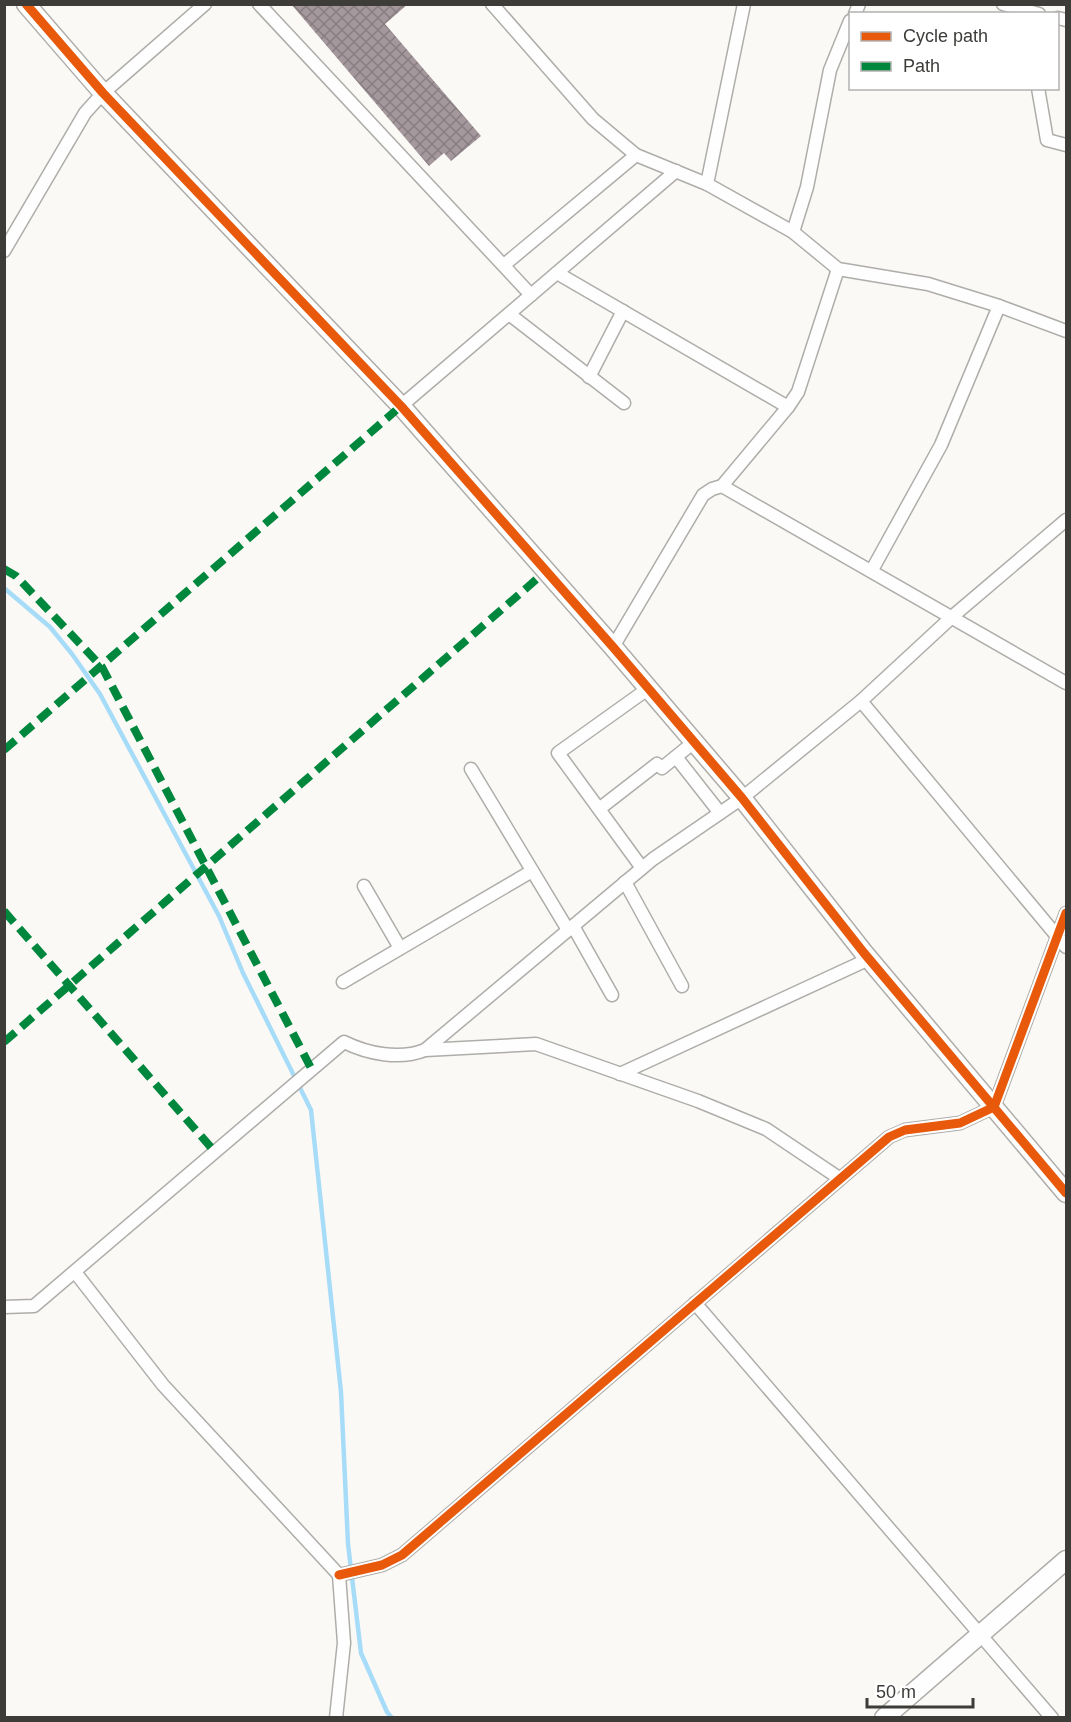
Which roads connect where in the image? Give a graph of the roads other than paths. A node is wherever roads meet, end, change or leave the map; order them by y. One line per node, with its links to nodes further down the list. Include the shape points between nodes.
1 (26, 4): 10 (street)
2 (205, 4): 10 (street)
3 (259, 4): 17 (street)
4 (492, 4): 12 (street, via 592,119)
5 (744, 4): 14 (street)
6 (1003, 4): 7 (street)
7 (1033, 12)
8 (849, 23): 15 (street, via 830,70 807,187)
9 (1038, 90): 11 (street, via 1047,140)
10 (103, 93): 16 (street, via 85,113); 27 (street)
11 (1066, 145)
12 (636, 155): 13 (street); 17 (street)
13 (676, 171): 14 (street); 19 (street)
14 (706, 184): 15 (street)
15 (792, 232): 18 (street)
16 (4, 251)
17 (504, 265): 20 (street)
18 (838, 269): 21 (street, via 928,284); 28 (street, via 806,370)
19 (557, 273): 20 (street); 22 (street)
20 (531, 295): 23 (street)
21 (999, 306): 24 (street); 31 (street, via 941,445)
22 (623, 311): 25 (street); 28 (street)
23 (508, 314): 25 (street); 27 (street)
24 (1066, 331)
25 (589, 376): 26 (street)
26 (624, 403)
27 (401, 406): 33 (street)
28 (788, 407): 29 (street)
29 (722, 486): 31 (street); 33 (street, via 703,495)
30 (1066, 520): 32 (street)
31 (872, 570): 32 (street)
32 (953, 616): 34 (street); 36 (street)
33 (613, 646): 35 (street)
34 (1066, 683)
35 (648, 688): 37 (street); 41 (street, via 558,753)
36 (861, 701): 40 (street); 49 (street)
37 (694, 742): 38 (street); 40 (street)
38 (676, 757): 41 (street, via 662,768 657,764); 42 (street)
39 (471, 769): 44 (street)
40 (742, 798): 42 (street); 52 (street)
41 (599, 809): 43 (street)
42 (720, 813): 43 (street)
43 (642, 868): 45 (street)
44 (532, 871): 48 (street); 51 (street)
45 (625, 882): 48 (street); 54 (street)
46 (364, 886): 51 (street)
47 (1066, 913): 49 (street)
48 (571, 928): 55 (street); 56 (street)
49 (1057, 938): 50 (street); 58 (street)
50 (1066, 947)
51 (400, 948): 53 (street)
52 (869, 959): 57 (street); 58 (street)
53 (343, 982)
54 (682, 986)
55 (612, 995)
56 (425, 1050): 57 (street, via 536,1044); 61 (street, via 392,1055 344,1042)
57 (620, 1074): 59 (street, via 766,1129)
58 (994, 1107): 59 (street, via 960,1123 905,1130 889,1137); 60 (street)
59 (839, 1178): 62 (street)
60 (1066, 1193)
61 (75, 1272): 63 (street, via 34,1306); 65 (street, via 163,1385)
62 (695, 1303): 65 (street, via 402,1555 382,1565); 66 (street)
63 (4, 1307)
64 (1066, 1560): 66 (street)
65 (341, 1575): 67 (street, via 344,1643)
66 (981, 1634): 68 (street); 69 (street)
67 (336, 1718)
68 (884, 1718)
69 (1052, 1718)

